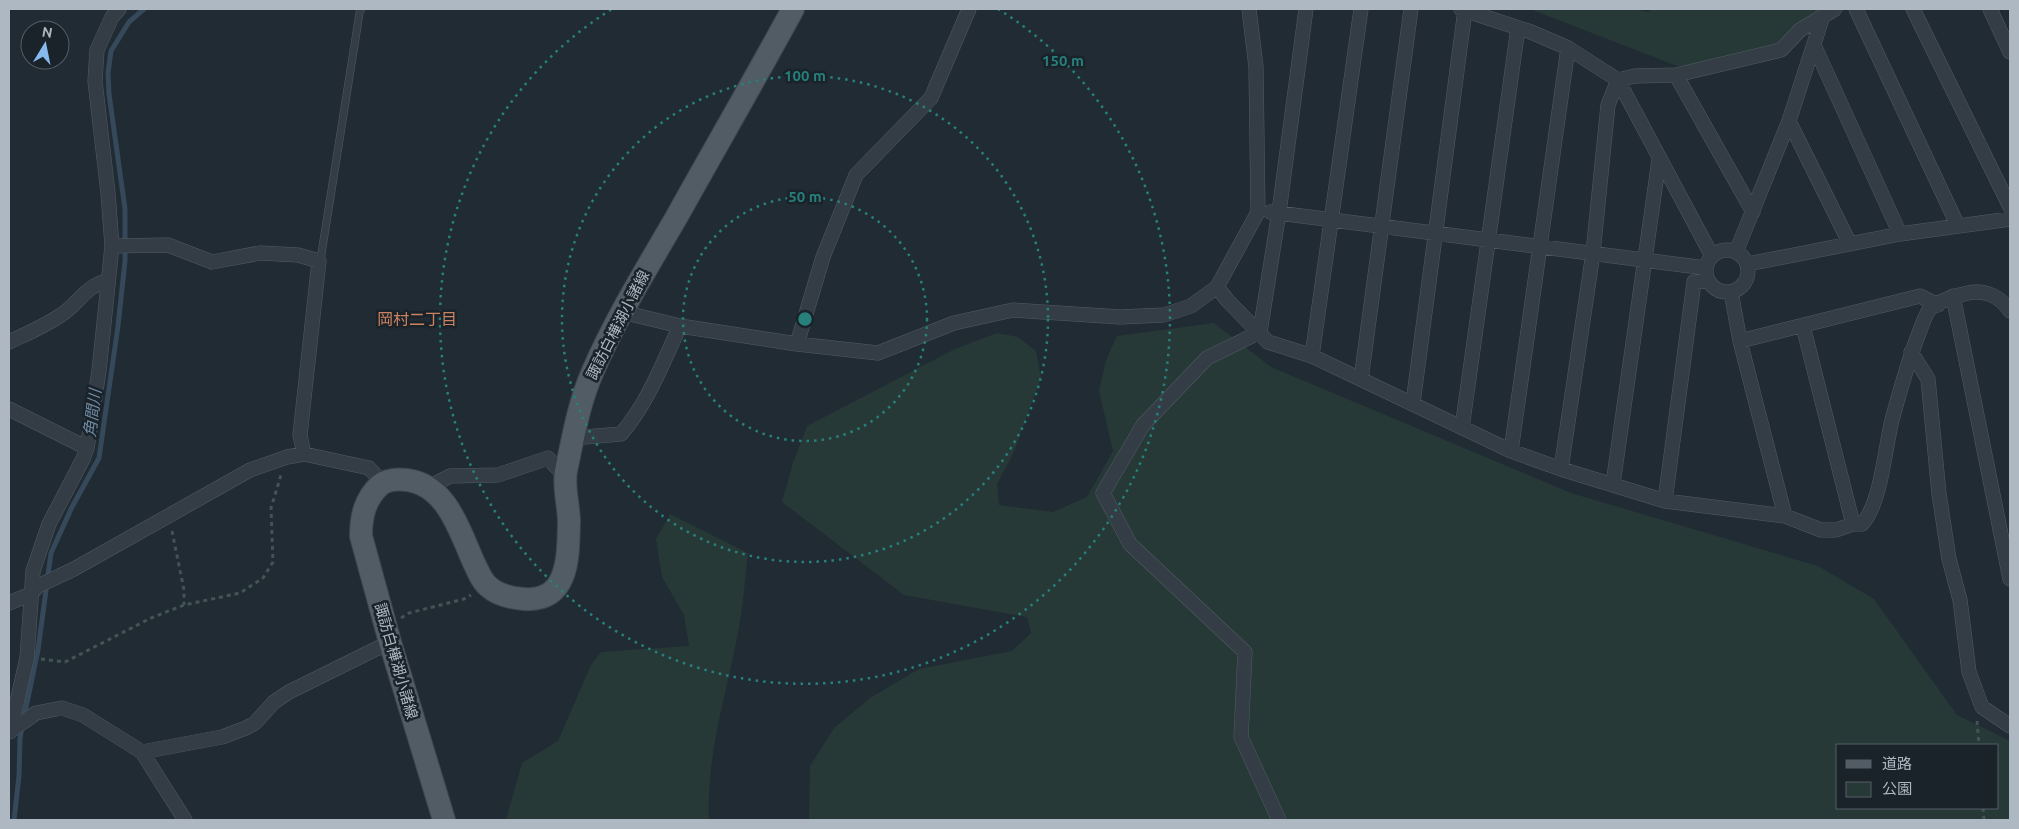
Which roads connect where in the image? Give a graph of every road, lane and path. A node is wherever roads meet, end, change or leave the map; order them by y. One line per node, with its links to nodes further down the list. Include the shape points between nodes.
1 (119, 9): 35 (street, via 112,16 97,50 94,81)
2 (361, 9): 41 (lane)
3 (793, 9): 49 (main road, 諏訪白樺湖小諸線)
4 (969, 9): 55 (street, via 931,98 856,175 823,257)
5 (1249, 9): 24 (street, via 1256,67)
6 (1306, 9): 25 (street)
7 (1361, 9): 27 (street)
8 (1411, 9): 29 (street)
9 (1463, 9): 15 (street); 31 (street)
10 (1836, 9): 14 (street)
11 (1856, 9): 30 (street)
12 (1913, 9): 23 (street)
13 (1990, 9): 18 (street)
14 (1823, 16): 16 (street); 19 (street, via 1800,30 1781,50)
15 (1518, 28): 17 (street); 33 (street)
16 (1814, 45): 21 (street); 32 (street)
17 (1568, 48): 20 (street); 36 (street)
18 (2010, 52)
19 (1676, 74): 20 (street); 26 (street)
20 (1618, 80): 22 (street); 38 (street, via 1608,105)
21 (1789, 121): 26 (street); 34 (street)
22 (1659, 160): 39 (street); 42 (street)
23 (2010, 207)
24 (1258, 212): 25 (street); 44 (street)
25 (1279, 212): 27 (street); 52 (street)
26 (1753, 212): 37 (street)
27 (1331, 219): 29 (street); 57 (street)
28 (2010, 219): 30 (street)
29 (1382, 226): 31 (street); 58 (street)
30 (1958, 226): 32 (street)
31 (1435, 232): 33 (street); 59 (street)
32 (1900, 234): 34 (street)
33 (1488, 239): 36 (street); 61 (street)
34 (1850, 244): 40 (street)
35 (115, 246): 41 (street, via 168,245 212,262 260,253 298,255 319,261); 43 (street)
36 (1541, 246): 38 (street); 64 (street)
37 (1736, 252): 40 (street); 42 (street, via 1724,250)
38 (1593, 253): 39 (street); 67 (street)
39 (1644, 260): 42 (street); 70 (street)
40 (1748, 264): 45 (street, via 1744,285)
41 (319, 268): 65 (street, via 300,435)
42 (1709, 268): 45 (street, via 1718,290); 72 (street, via 1694,282)
43 (108, 281): 54 (street, via 88,290 63,314); 63 (street, via 100,371)
44 (1217, 287): 52 (street); 55 (street, via 1192,306 1164,315 1120,317 1013,310 954,324 878,353)
45 (1731, 292): 53 (street)
46 (1953, 296): 47 (street); 48 (street, via 1987,293 2003,300); 76 (street)
47 (1938, 304): 51 (street, via 1920,296); 56 (street, via 1929,309)
48 (2010, 311)
49 (622, 312): 50 (street); 68 (main road, 諏訪白樺湖小諸線, via 592,372 575,428)
50 (680, 326): 55 (street); 62 (street, via 633,421 622,434)
51 (1804, 326): 53 (street); 75 (street)
52 (1260, 332): 57 (street, via 1268,342); 88 (street, via 1207,358 1143,425 1103,493 1130,544 1244,652 1241,737)
53 (1740, 341): 74 (street)
54 (9, 342)
55 (797, 344)
56 (1911, 352): 75 (street, via 1874,504 1862,524); 83 (street, via 1928,379 1948,559 1960,600 1969,672 1982,707)
57 (1312, 356): 58 (street)
58 (1361, 379): 59 (street)
59 (1413, 404): 61 (street)
60 (9, 409): 63 (street)
61 (1462, 428): 64 (street)
62 (585, 437)
63 (87, 448): 78 (street, via 49,524 33,571)
64 (1511, 451): 67 (street)
65 (304, 454): 66 (street); 69 (street, via 369,468)
66 (286, 457): 73 (street, via 250,470); 80 (path, via 271,508 273,562 262,578 240,593)
67 (1561, 469): 70 (street)
68 (566, 473): 71 (street, via 548,458 498,475 450,476); 77 (main road, 諏訪白樺湖小諸線, via 568,562 556,588 542,597 528,599 512,598)
69 (383, 483): 71 (main road, via 396,479); 81 (main road, 諏訪白樺湖小諸線, via 364,508 361,536)
70 (1614, 484): 72 (street)
71 (429, 487): 77 (main road, via 451,513 479,574)
72 (1665, 500): 74 (street)
73 (169, 515): 78 (street); 80 (path)
74 (1785, 516): 75 (street, via 1821,530 1836,530)
75 (1853, 524)
76 (2010, 578)
77 (488, 586): 81 (path, via 464,599 409,613)
78 (34, 590): 79 (street); 84 (street, via 26,658)
79 (9, 602)
80 (184, 605): 82 (path, via 65,662)
81 (388, 635): 85 (street, via 289,692 246,728 222,737); 87 (main road, 諏訪白樺湖小諸線)
82 (47, 660)
83 (2010, 726)
84 (10, 732): 85 (street, via 34,715 62,708 82,715)
85 (142, 752): 86 (street)
86 (185, 820)
87 (444, 820)
88 (1279, 820)

